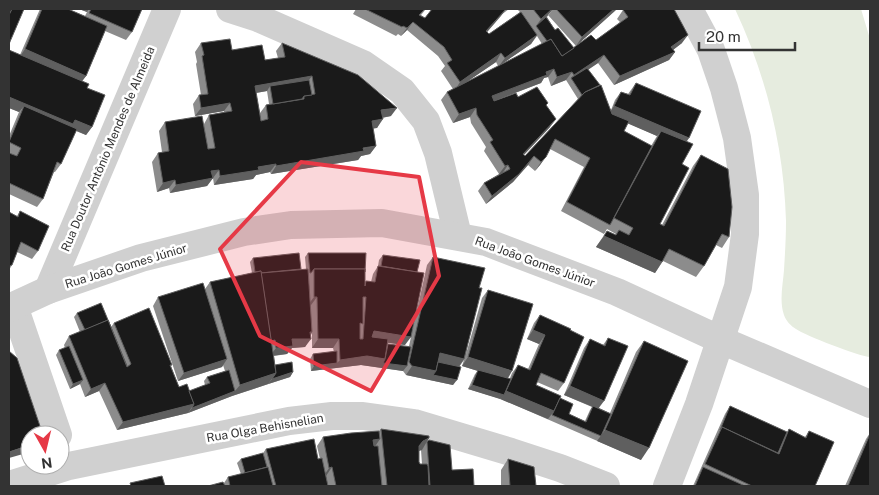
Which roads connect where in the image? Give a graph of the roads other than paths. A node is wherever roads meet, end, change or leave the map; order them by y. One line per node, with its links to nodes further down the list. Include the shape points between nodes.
1 (167, 9): 5 (street, Rua Doutor Antônio Mendes de Almeida)
2 (230, 9): 4 (street, via 363,64 402,91 426,121 438,153)
3 (689, 9): 7 (street, via 711,50 724,88 737,138 745,196 745,234 738,287)
4 (458, 236): 5 (street, Rua João Gomes Júnior, via 382,223 291,225 244,232 141,258); 7 (street, Rua João Gomes Júnior, via 486,242 618,292)
5 (48, 290): 6 (street, Rua João Gomes Júnior)
6 (11, 307): 9 (street)
7 (721, 340): 8 (street, Rua João Gomes Júnior); 13 (street)
8 (870, 404)
9 (54, 425)
10 (72, 476): 11 (street, Rua Olga Behisnelian); 12 (street, Rua Olga Behisnelian, via 289,421 363,416 423,426 560,468)
11 (9, 485)
12 (606, 486)
13 (668, 486)

